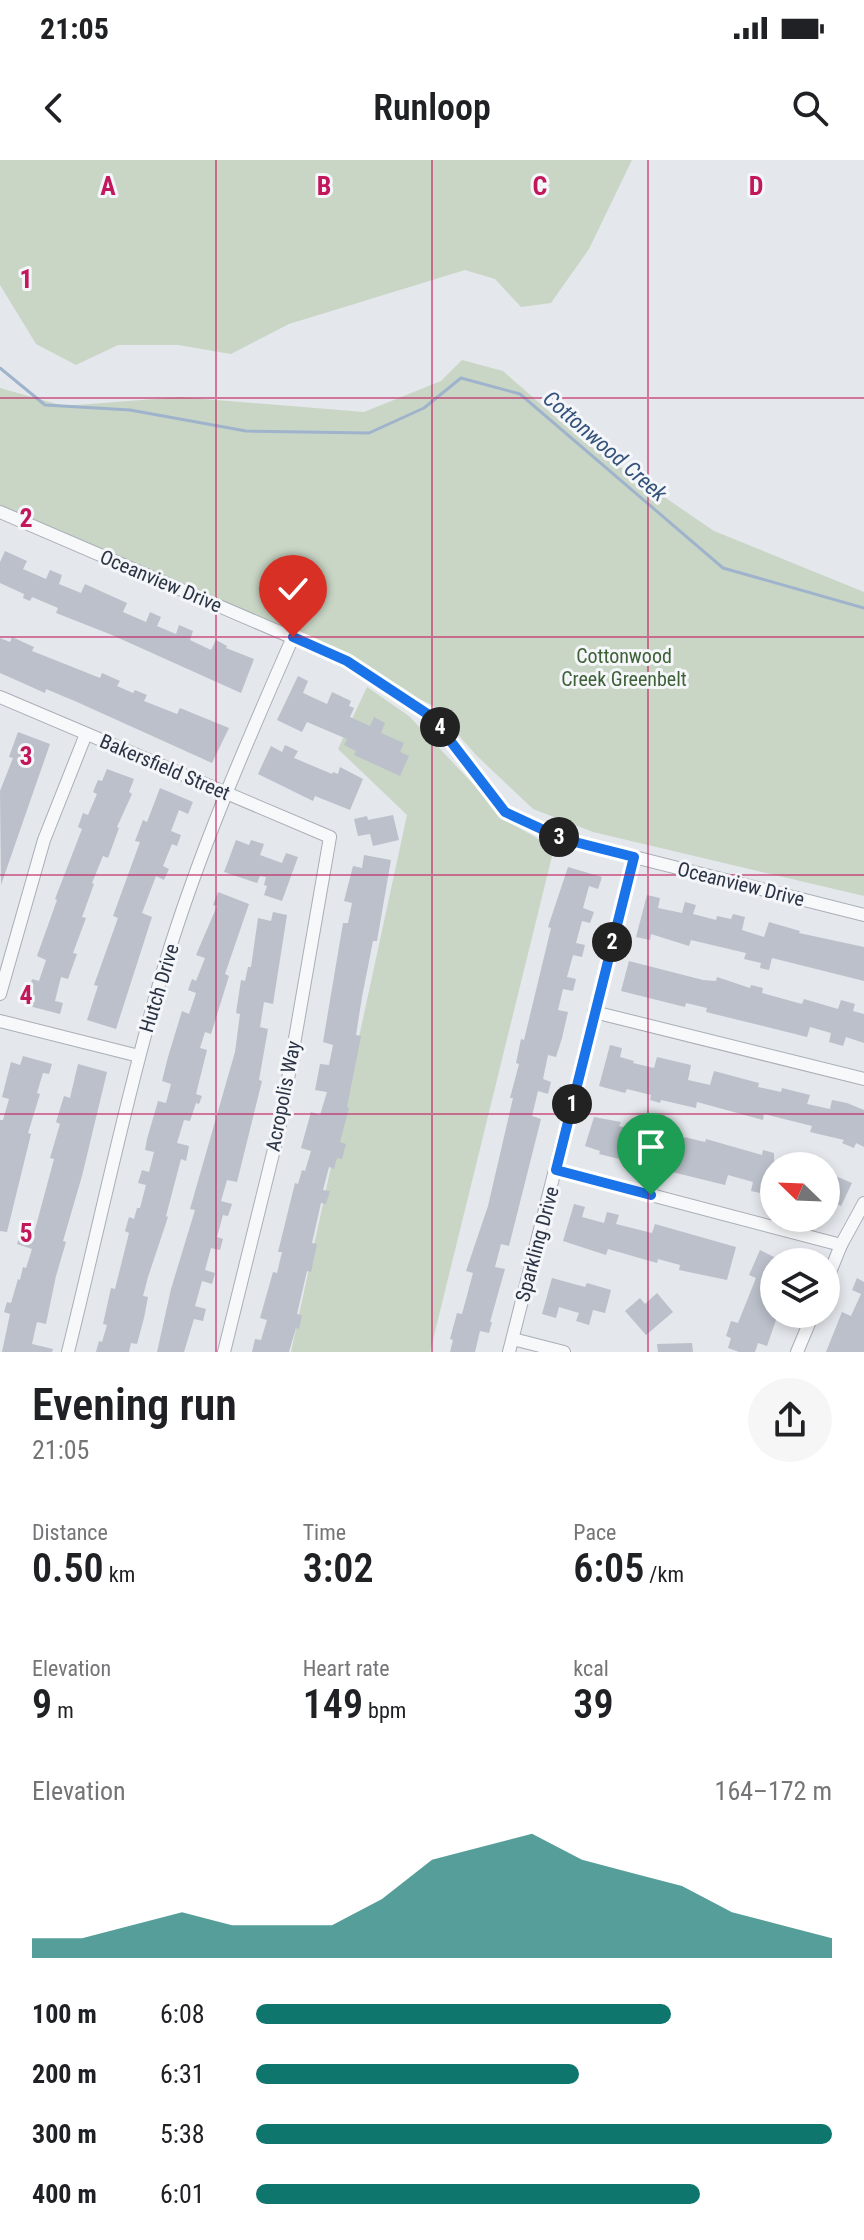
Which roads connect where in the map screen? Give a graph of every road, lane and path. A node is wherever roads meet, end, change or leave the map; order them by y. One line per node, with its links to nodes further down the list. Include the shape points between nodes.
1 (0, 512): 2 (street, Oceanview Drive)
2 (293, 637): 5 (street, Hutch Drive); 7 (street, Oceanview Drive, via 347,661 432,717 505,812 563,839)
3 (0, 697): 4 (street, Bakersfield Street)
4 (86, 734): 5 (street, Bakersfield Street); 9 (street, via 44,840)
5 (227, 793): 6 (street, Bakersfield Street); 12 (street, Hutch Drive, via 191,884)
6 (330, 837): 21 (street, Acropolis Way, via 280,1125)
7 (634, 857): 8 (street, Oceanview Drive); 10 (street, Sparkling Drive)
8 (864, 915)
9 (0, 994)
10 (594, 1012): 13 (street); 14 (street, Sparkling Drive)
11 (0, 1021): 12 (street)
12 (139, 1056): 20 (street, Hutch Drive)
13 (864, 1079)
14 (556, 1170): 16 (street); 19 (street, Sparkling Drive)
15 (864, 1203): 16 (street)
16 (841, 1245): 17 (street)
17 (840, 1248)
18 (807, 1328): 23 (street)
19 (511, 1345): 22 (street)
20 (68, 1352)
21 (224, 1352)
22 (564, 1352)
23 (797, 1352)

